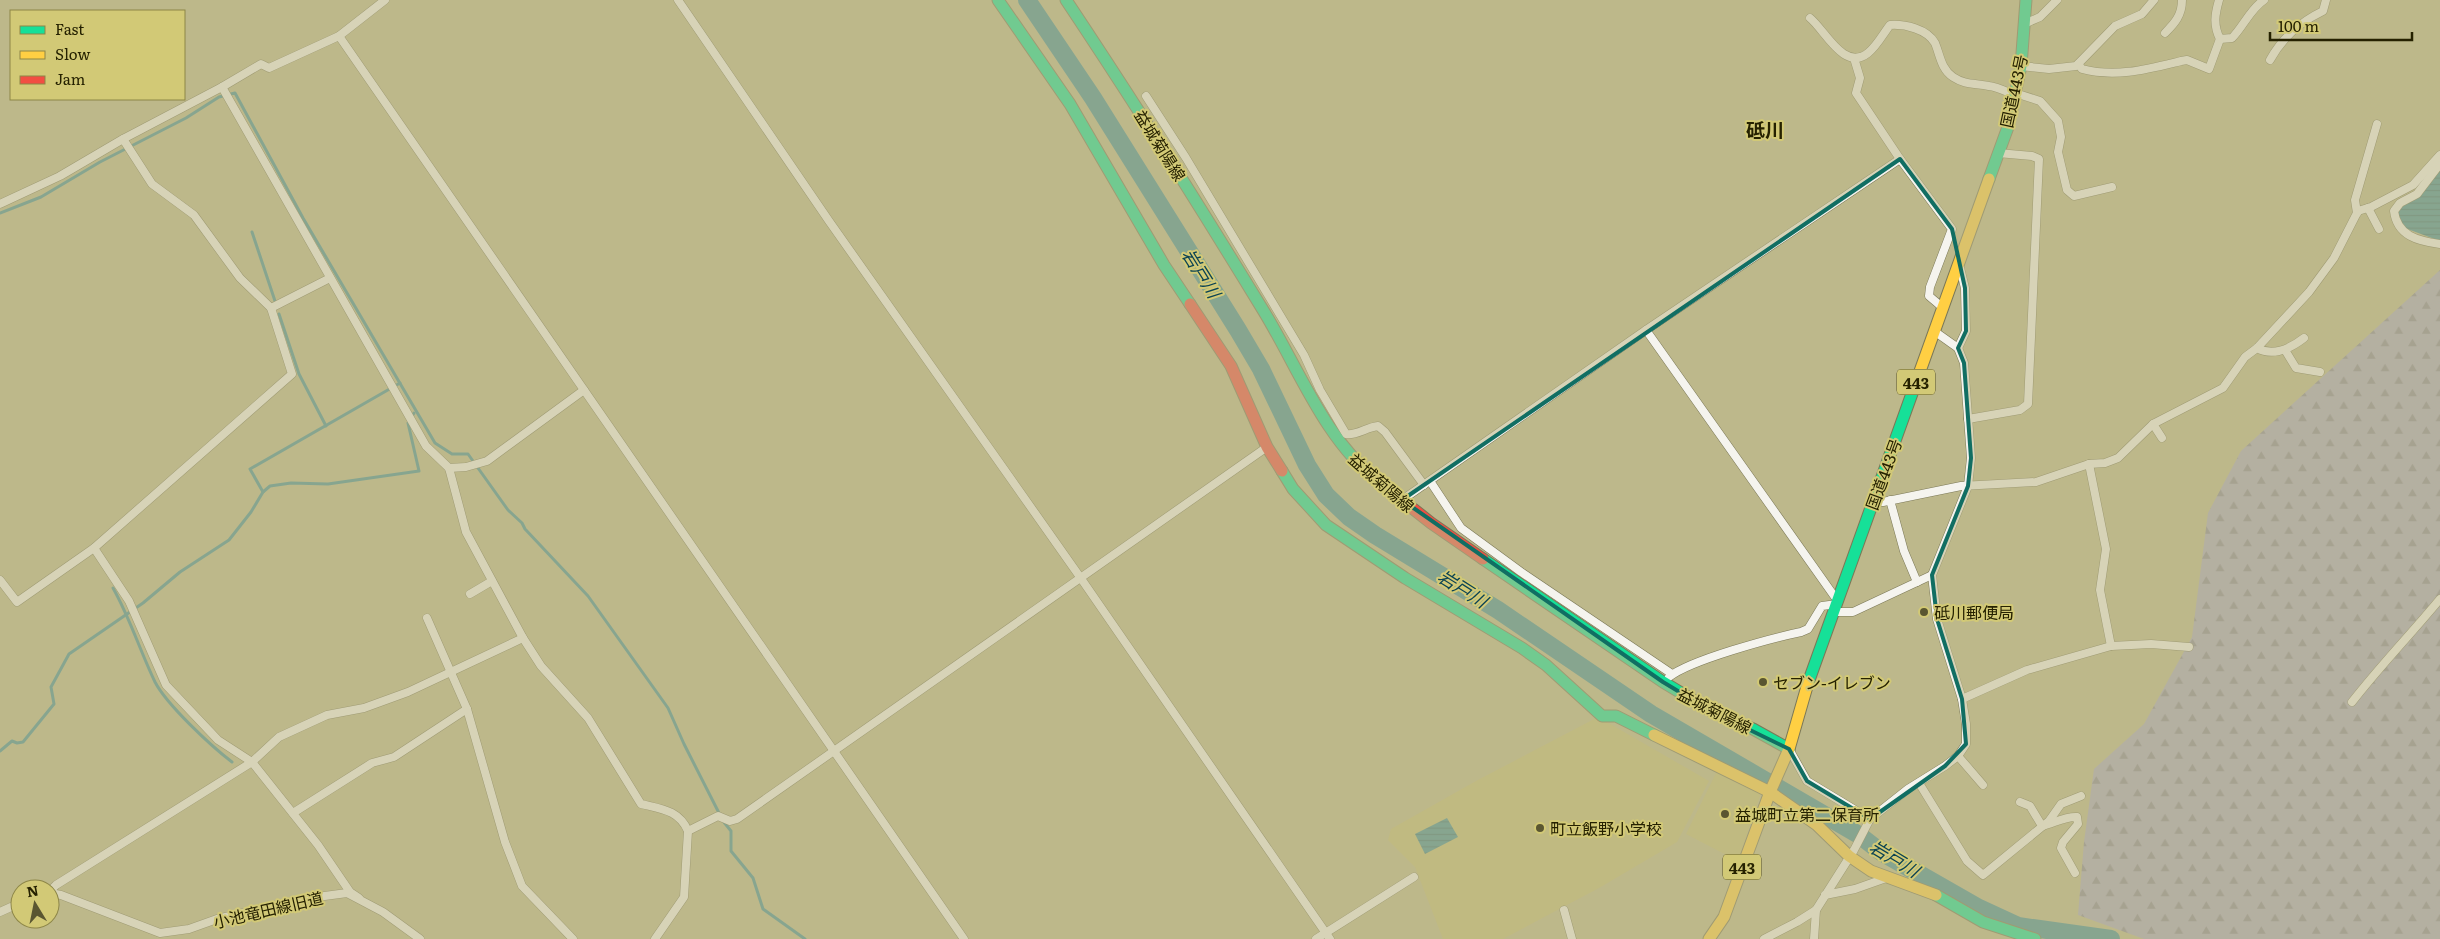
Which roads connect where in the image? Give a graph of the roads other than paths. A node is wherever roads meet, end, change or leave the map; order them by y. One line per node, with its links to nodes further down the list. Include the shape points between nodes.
1 (385, 0): 15 (street)
2 (678, 0): 61 (street)
3 (998, 0): 51 (main road, via 1070,104 1164,265 1231,366)
4 (1066, 0): 56 (main road, 益城菊陽線, via 1158,137 1329,426 1366,472)
5 (2026, 0): 13 (main road, 国道443号 / 443)
6 (2057, 0): 13 (street, via 2040,17)
7 (2154, 0): 19 (street, via 2142,14 2114,26)
8 (2182, 0): 14 (street, via 2177,20)
9 (2219, 0): 16 (street, via 2215,16)
10 (2264, 0): 16 (street, via 2257,4 2232,38)
11 (2326, 0): 18 (street, via 2324,11 2307,19 2277,47)
12 (1810, 18): 17 (street, via 1820,26 1838,52)
13 (2024, 24): 20 (main road, 国道443号 / 443)
14 (2165, 33)
15 (339, 36): 21 (street, via 269,68 262,64); 47 (street)
16 (2220, 39): 19 (street, via 2208,69 2187,60 2123,74 2082,69)
17 (1854, 58): 22 (street, via 1867,54 1890,25 1906,26 1934,41 1951,76 1969,85 1990,86); 28 (street, via 1860,78 1856,93)
18 (2270, 60)
19 (2078, 64): 20 (street, via 2064,68)
20 (2021, 66): 22 (main road, 国道443号 / 443)
21 (222, 87): 25 (street); 37 (street)
22 (2015, 94): 26 (main road, 国道443号 / 443); 30 (street, via 2040,101 2058,121 2061,137 2058,152 2070,194 2074,196)
23 (1146, 96): 54 (street, via 1299,347 1346,434 1378,426)
24 (2377, 124): 33 (street, via 2355,200)
25 (123, 139): 31 (street, via 60,176); 39 (street, via 152,184 194,215 240,278)
26 (1998, 153): 36 (main road, 国道443号 / 443); 48 (street, via 2039,159 2028,404 2020,410)
27 (2440, 155): 32 (street, via 2413,185)
28 (1900, 159): 38 (street, via 1952,229 1930,287 1929,296); 40 (street)
29 (2440, 164): 35 (street, via 2416,194 2400,203 2394,212 2395,222 2404,234)
30 (2112, 187)
31 (0, 204)
32 (2368, 208): 33 (street); 34 (street)
33 (2357, 214): 44 (street, via 2334,258 2309,292)
34 (2379, 229)
35 (2440, 244)
36 (1958, 263): 38 (main road, 国道443号 / 443); 43 (street, via 1965,288 1966,331)
37 (330, 278): 39 (street); 53 (street, via 426,446)
38 (1942, 307): 41 (main road, 国道443号 / 443)
39 (272, 308): 59 (street, via 292,374)
40 (1646, 330): 54 (street); 67 (street)
41 (1934, 331): 43 (street); 57 (main road, 国道443号 / 443)
42 (2304, 338): 45 (street)
43 (1958, 348): 48 (street, via 1964,363)
44 (2257, 348): 45 (street); 49 (street, via 2245,357 2223,388)
45 (2285, 350): 46 (street, via 2296,368)
46 (2320, 372)
47 (584, 390): 53 (street, via 487,462); 77 (street)
48 (1968, 419): 55 (street, via 1971,458)
49 (2153, 424): 50 (street); 52 (street, via 2118,458)
50 (2162, 438)
51 (1267, 447): 61 (street); 83 (main road, via 1293,489 1326,525 1405,578 1522,648 1546,665 1602,716 1616,716)
52 (2089, 464): 55 (street, via 2036,482); 70 (street, via 2106,549 2100,590)
53 (449, 468): 63 (street, via 466,532)
54 (1427, 483): 56 (street); 73 (street, via 1461,528)
55 (1968, 486): 58 (street); 60 (street)
56 (1402, 500): 73 (main road, 益城菊陽線, via 1431,523)
57 (1874, 500): 58 (street); 67 (main road, 国道443号 / 443)
58 (1890, 500): 64 (street, via 1904,551)
59 (94, 548): 62 (street, via 18,602); 80 (street, via 129,601 166,685 218,740)
60 (1932, 576): 64 (street); 74 (street, via 1937,619)
61 (1080, 577): 77 (street); 100 (street)
62 (0, 580)
63 (492, 581): 65 (street); 69 (street)
64 (1917, 582): 67 (street, via 1853,612)
65 (470, 594)
66 (2440, 599): 75 (street)
67 (1836, 606): 73 (street, via 1822,606 1808,629 1801,632 1715,656); 78 (main road, 国道443号 / 443)
68 (427, 618): 72 (street)
69 (523, 638): 72 (street); 89 (street, via 541,666 588,718 641,804 678,815)
70 (2111, 646): 71 (street, via 2151,644); 74 (street, via 2027,670)
71 (2189, 647)
72 (451, 672): 76 (street); 80 (street, via 391,698 364,708 327,715 279,736)
73 (1667, 678): 78 (main road, 益城菊陽線, via 1712,711 1754,729)
74 (1962, 699): 79 (street, via 1966,744)
75 (2352, 702)
76 (467, 709): 86 (street, via 394,758 372,763); 102 (street, via 505,842 522,886)
77 (834, 750): 89 (street, via 736,819 730,821 718,816); 104 (street)
78 (1786, 754): 83 (main road, 国道443号 / 443); 87 (street, via 1807,781)
79 (1958, 756): 81 (street); 82 (street)
80 (252, 762): 86 (street); 94 (street)
81 (1919, 782): 87 (street); 88 (street, via 1967,861 1983,875)
82 (1983, 785)
83 (1770, 792): 90 (main road); 107 (main road, 国道443号 / 443, via 1724,917)
84 (2081, 796): 88 (street, via 2062,804)
85 (2020, 802): 88 (street, via 2030,806)
86 (293, 813): 97 (street, via 350,892)
87 (1870, 819): 90 (street)
88 (2042, 826): 91 (street, via 2077,816 2078,824 2062,842 2061,848)
89 (688, 831): 103 (street, via 684,897)
90 (1852, 853): 93 (main road, via 1871,871); 96 (street)
91 (2075, 873)
92 (1414, 877): 100 (street)
93 (1889, 878): 96 (street); 110 (main road, via 1928,890 1983,922)
94 (60, 882)
95 (60, 895): 97 (street, 小池竜田線旧道, via 160,933 189,930 217,919 302,900 347,893)
96 (1825, 895): 99 (street)
97 (359, 898): 101 (street, 小池竜田線旧道)
98 (1564, 910): 106 (street)
99 (1816, 910): 108 (street); 109 (street)
100 (1328, 936): 105 (street)
101 (420, 939)
102 (573, 939)
103 (655, 939)
104 (964, 939)
105 (1316, 939)
106 (1572, 939)
107 (1709, 939)
108 (1764, 939)
109 (1814, 939)
110 (2035, 939)

